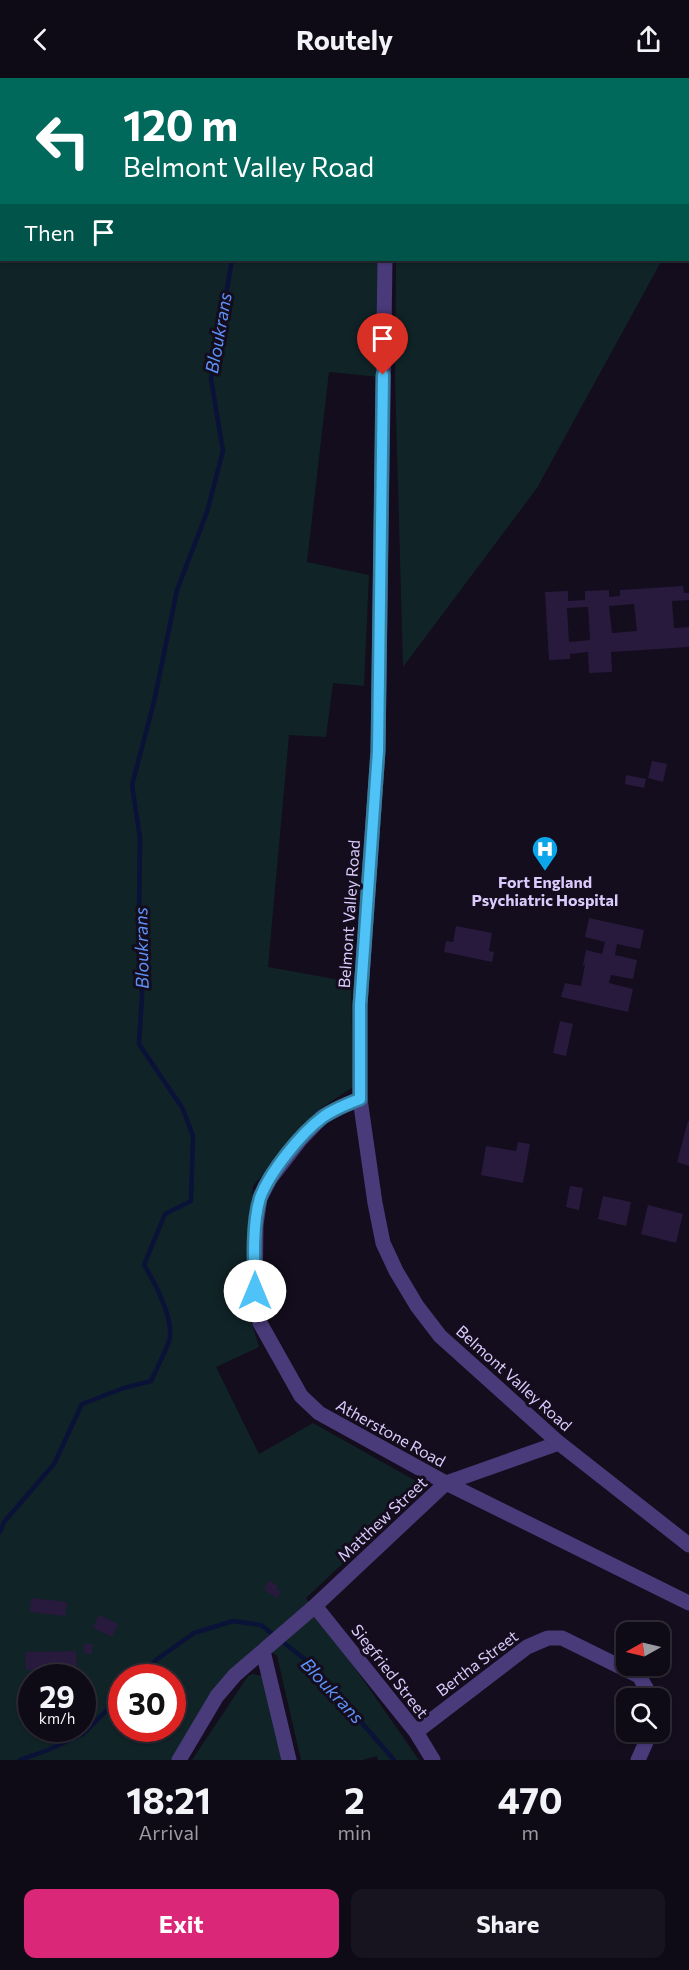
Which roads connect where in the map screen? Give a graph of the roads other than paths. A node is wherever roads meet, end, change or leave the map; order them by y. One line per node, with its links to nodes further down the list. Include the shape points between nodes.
1 (384, 261): 2 (street, Belmont Valley Road, via 378,751 360,1005)
2 (360, 1099): 3 (street, Belmont Valley Road, via 383,1243 396,1271 440,1336); 4 (street, Atherstone Road, via 322,1118 300,1139 260,1198 255,1305 260,1323 301,1396 319,1413)
3 (559, 1443): 4 (street, Matthew Street); 5 (street, Belmont Valley Road)
4 (446, 1483): 6 (street, Atherstone Road); 7 (street, Matthew Street)
5 (689, 1545)
6 (689, 1603)
7 (315, 1606): 8 (street, Matthew Street); 10 (street, Siegfried Street)
8 (272, 1644): 12 (street, Matthew Street, via 217,1696); 13 (street)
9 (646, 1688): 10 (street, Bertha Street, via 639,1676 562,1638 548,1638 527,1647)
10 (416, 1732): 14 (street, Siegfried Street)
11 (646, 1742): 15 (street)
12 (178, 1760)
13 (289, 1760)
14 (433, 1760)
15 (638, 1760)

